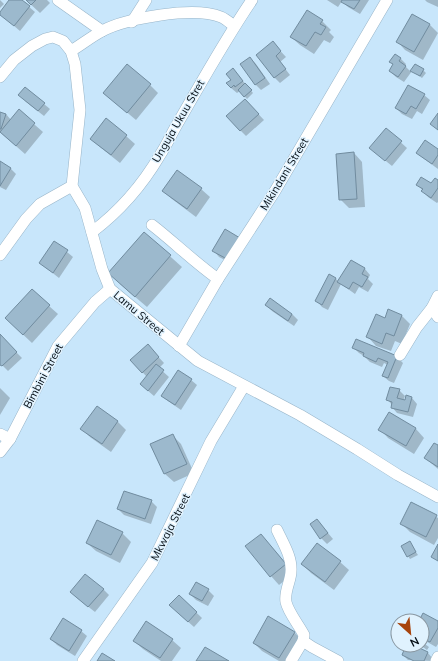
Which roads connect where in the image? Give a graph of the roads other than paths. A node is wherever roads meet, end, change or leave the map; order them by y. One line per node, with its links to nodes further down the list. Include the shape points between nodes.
1 (58, 0): 7 (street)
2 (146, 0): 5 (street)
3 (252, 0): 6 (street, Unguja Ukuu Stret)
4 (387, 0): 14 (street, Mikindani Street, via 275,191)
5 (132, 22): 6 (street, via 175,13 212,15); 7 (street)
6 (234, 26): 12 (street, Unguja Ukuu Stret, via 160,155 136,190 119,210)
7 (102, 31): 8 (street)
8 (71, 51): 9 (street, via 63,41 53,37 45,39 14,60); 10 (street, via 76,64 80,110)
9 (0, 77)
10 (72, 186): 12 (street, Lamu Street, via 85,208); 13 (street, via 40,204)
11 (152, 225): 14 (street)
12 (92, 232): 15 (street, Lamu Street)
13 (0, 255)
14 (218, 279): 18 (street, Mikindani Street)
15 (110, 289): 18 (street, Lamu Street); 21 (street, Bimbini Street, via 95,302 58,346)
16 (438, 296): 17 (street)
17 (435, 312): 19 (street, via 417,327)
18 (179, 346): 20 (street, Lamu Street, via 198,361)
19 (400, 355)
20 (244, 386): 23 (street, Lamu Street, via 300,415); 27 (street, Mkwaja Street, via 211,442 152,563)
21 (5, 437): 22 (street, Bimbini Street)
22 (0, 452)
23 (438, 497)
24 (277, 530): 25 (street, via 291,564 286,602 304,635)
25 (303, 641): 28 (street); 29 (street)
26 (438, 656): 30 (street)
27 (82, 661)
28 (291, 661)
29 (338, 661)
30 (436, 661)

